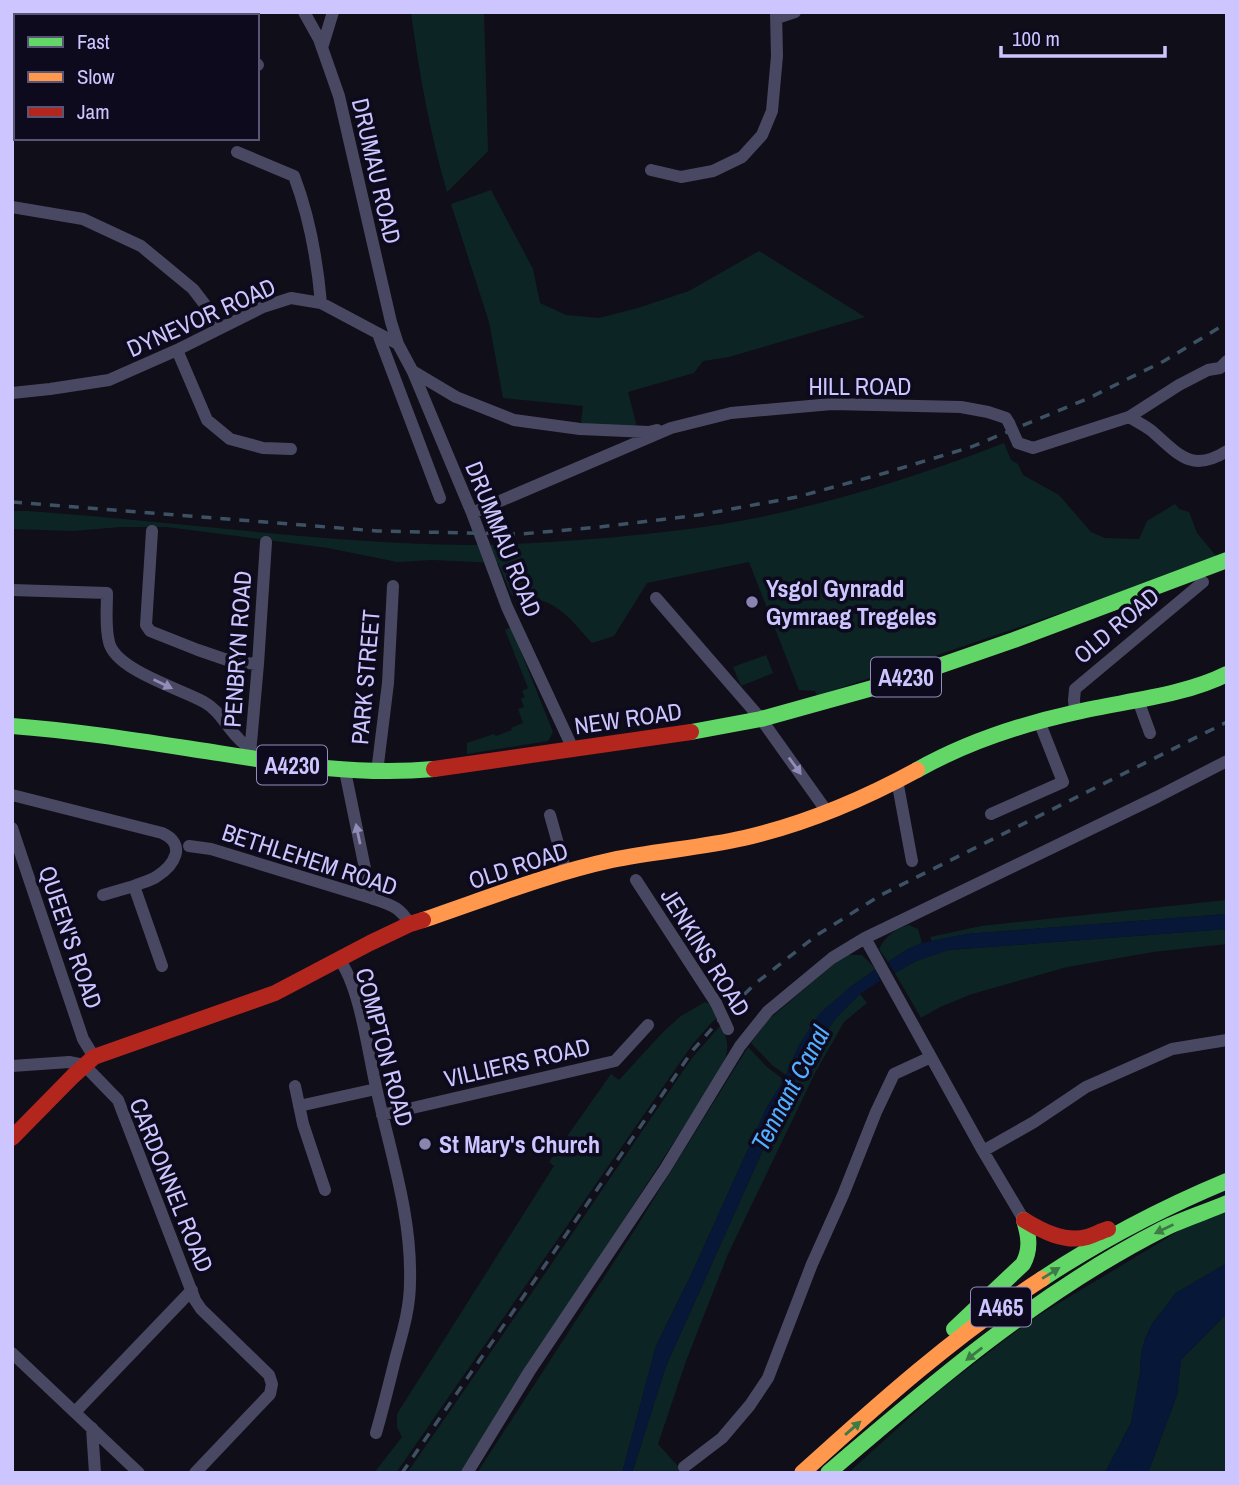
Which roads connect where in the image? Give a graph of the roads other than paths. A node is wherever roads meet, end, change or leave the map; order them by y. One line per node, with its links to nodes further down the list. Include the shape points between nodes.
1 (304, 12): 5 (street, DRUMAU ROAD)
2 (333, 12): 5 (street)
3 (795, 12): 4 (street)
4 (776, 15): 7 (street, via 772,111 762,135 741,158 713,171 681,177)
5 (322, 48): 12 (street, DRUMAU ROAD, via 338,96)
6 (237, 152): 9 (street, via 294,176 316,254)
7 (651, 170)
8 (12, 207): 10 (street, via 83,219 141,246 193,289)
9 (321, 303): 10 (street, DYNEVOR ROAD, via 290,298); 11 (street, DYNEVOR ROAD)
10 (222, 327): 13 (street, DYNEVOR ROAD)
11 (378, 334): 12 (street, DYNEVOR ROAD); 21 (street, DRUMMAU ROAD)
12 (398, 344): 15 (street, DRUMMAU ROAD)
13 (177, 349): 16 (street, DYNEVOR ROAD, via 109,380); 19 (street, via 207,420 230,439 263,448)
14 (1227, 361): 17 (street, HILL ROAD)
15 (413, 372): 18 (street, via 456,397 514,420 580,429 649,432); 22 (street, DRUMMAU ROAD)
16 (12, 393)
17 (1129, 417): 18 (street, HILL ROAD, bridge, via 1033,448 1018,443 1006,418 961,407 832,404 731,414); 20 (street, via 1184,458 1206,461)
18 (671, 428): 22 (street, HILL ROAD)
19 (291, 449)
20 (1227, 451)
21 (440, 498)
22 (472, 513): 38 (street, DRUMMAU ROAD, via 507,607)
23 (152, 531): 30 (street, via 146,625 150,631 233,662)
24 (266, 542): 30 (street, PENBRYN ROAD)
25 (1227, 560): 34 (main road, NEW ROAD / A4230, via 887,684)
26 (1203, 582): 33 (street, OLD ROAD, via 1075,689)
27 (393, 586): 42 (street, PARK STREET)
28 (12, 590): 39 (street, one-way to 39, via 107,593 109,644 115,654 127,665 205,703)
29 (656, 597): 34 (street)
30 (258, 664): 39 (street, PENBRYN ROAD)
31 (1227, 674): 32 (main road, OLD ROAD)
32 (1138, 700): 33 (main road, OLD ROAD); 37 (street)
33 (1075, 712): 35 (main road, OLD ROAD)
34 (761, 719): 38 (main road, NEW ROAD / A4230); 45 (street, one-way to 45)
35 (1039, 721): 43 (main road, OLD ROAD, via 980,740); 46 (street, via 1063,782)
36 (12, 726): 39 (main road, NEW ROAD / A4230)
37 (1150, 733)
38 (573, 749): 42 (main road, NEW ROAD / A4230, via 453,767)
39 (250, 753): 41 (main road, NEW ROAD / A4230, via 298,766)
40 (1227, 761): 57 (street)
41 (345, 771): 42 (main road, NEW ROAD / A4230); 55 (street, one-way to 41)
42 (377, 772)
43 (897, 780): 45 (main road, OLD ROAD); 50 (street)
44 (12, 795): 53 (street, via 162,833 174,840 177,851 166,868)
45 (828, 813): 51 (main road, OLD ROAD, via 741,839)
46 (991, 814)
47 (550, 815): 51 (street)
48 (12, 828): 64 (street, QUEEN'S ROAD)
49 (189, 846): 55 (street, BETHLEHEM ROAD)
50 (912, 861)
51 (566, 872): 56 (main road, OLD ROAD)
52 (636, 880): 62 (street, JENKINS ROAD, bridge)
53 (134, 886): 54 (street); 59 (street)
54 (103, 895)
55 (371, 898): 56 (street, BETHLEHEM ROAD, via 395,906)
56 (410, 924): 58 (main road, OLD ROAD)
57 (866, 938): 62 (street, via 832,958 768,1011); 63 (street)
58 (339, 960): 64 (main road, OLD ROAD, via 251,1003); 67 (street, COMPTON ROAD, via 362,1020)
59 (162, 966)
60 (648, 1025): 69 (street, VILLIERS ROAD, via 615,1060)
61 (1227, 1041): 71 (street, via 1172,1049 1086,1087)
62 (740, 1045): 87 (street)
63 (931, 1056): 71 (street); 83 (street, via 894,1074 768,1378 722,1438)
64 (89, 1061): 65 (street); 70 (main road, OLD ROAD); 77 (street, CARDONNEL ROAD, via 118,1100)
65 (12, 1066)
66 (295, 1086): 68 (street)
67 (376, 1089): 68 (street); 69 (street, COMPTON ROAD)
68 (299, 1106): 73 (street)
69 (382, 1115): 82 (street, COMPTON ROAD, via 403,1198 410,1282 406,1322)
70 (13, 1136)
71 (983, 1151): 75 (street)
72 (1227, 1181): 76 (main road, A465)
73 (325, 1190)
74 (1227, 1203): 89 (main road, A465, one-way to 89, via 1164,1228 1074,1281 1013,1323)
75 (1024, 1220): 76 (main road, A465, via 1066,1238 1083,1238); 79 (main road, A465, via 1030,1246 1023,1264 943,1339)
76 (1142, 1220): 79 (main road, A465, one-way to 76, via 1048,1274)
77 (192, 1290): 80 (street, CARDONNEL ROAD); 86 (street, via 201,1309 269,1375 272,1384 270,1394)
78 (15, 1361): 80 (street)
79 (928, 1363): 88 (main road, A465, one-way to 79)
80 (75, 1412): 81 (street)
81 (92, 1428): 84 (street); 85 (street)
82 (376, 1433)
83 (684, 1467)
84 (94, 1473)
85 (139, 1473)
86 (195, 1473)
87 (467, 1473)
88 (802, 1473)
89 (828, 1473)

